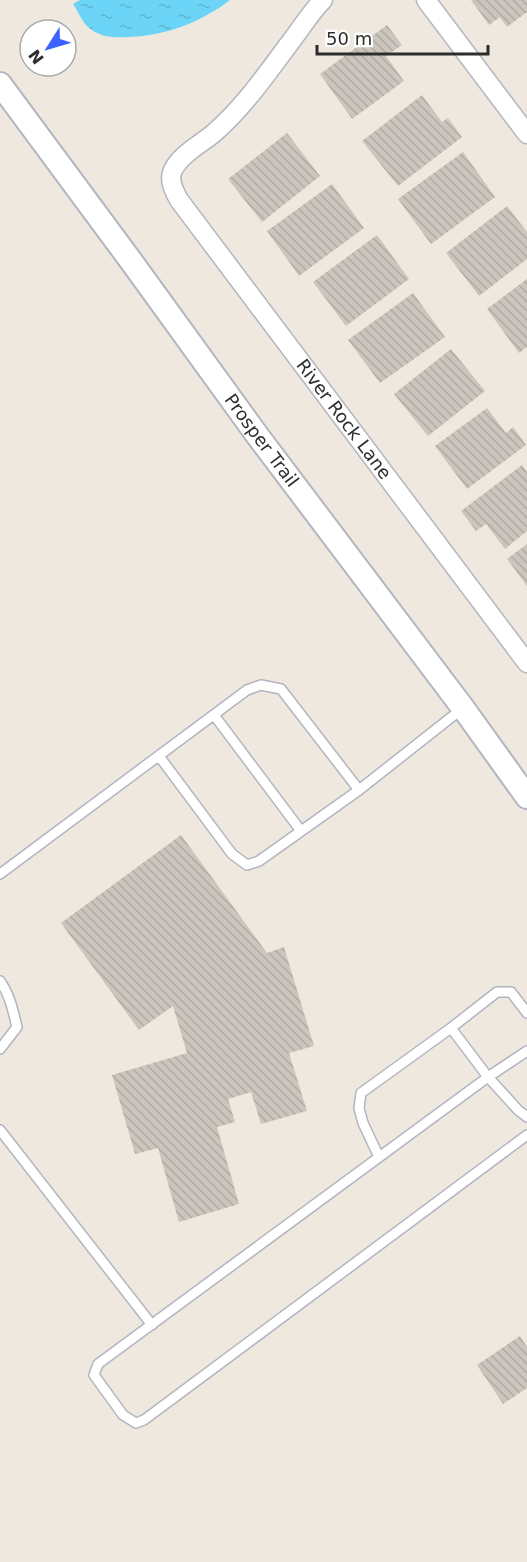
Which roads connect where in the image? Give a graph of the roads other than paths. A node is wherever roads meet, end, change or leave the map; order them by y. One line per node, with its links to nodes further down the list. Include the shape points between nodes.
1 (323, 0): 5 (street, River Rock Lane, via 231,118 180,159 170,177 173,188)
2 (426, 0): 4 (street)
3 (0, 84): 6 (street, Prosper Trail, via 257,435)
4 (527, 134)
5 (527, 663)
6 (464, 708): 9 (lane); 10 (street, Prosper Trail)
7 (214, 715): 8 (lane); 9 (lane, via 247,690 261,685 280,689); 11 (lane)
8 (159, 756): 11 (lane, via 232,854 247,865 259,861); 12 (lane)
9 (359, 790): 11 (lane)
10 (527, 796)
11 (301, 831)
12 (0, 874)
13 (0, 981): 16 (lane, via 13,1009 16,1027)
14 (527, 1013): 15 (lane, via 511,992 497,992)
15 (451, 1028): 18 (lane); 22 (lane, via 361,1093 363,1123)
16 (0, 1049)
17 (527, 1051): 18 (lane)
18 (488, 1077): 19 (lane); 22 (lane)
19 (527, 1117)
20 (0, 1130): 23 (lane)
21 (527, 1135): 23 (lane, via 136,1423 123,1415 94,1375 98,1364)
22 (380, 1157): 23 (lane)
23 (152, 1325)

